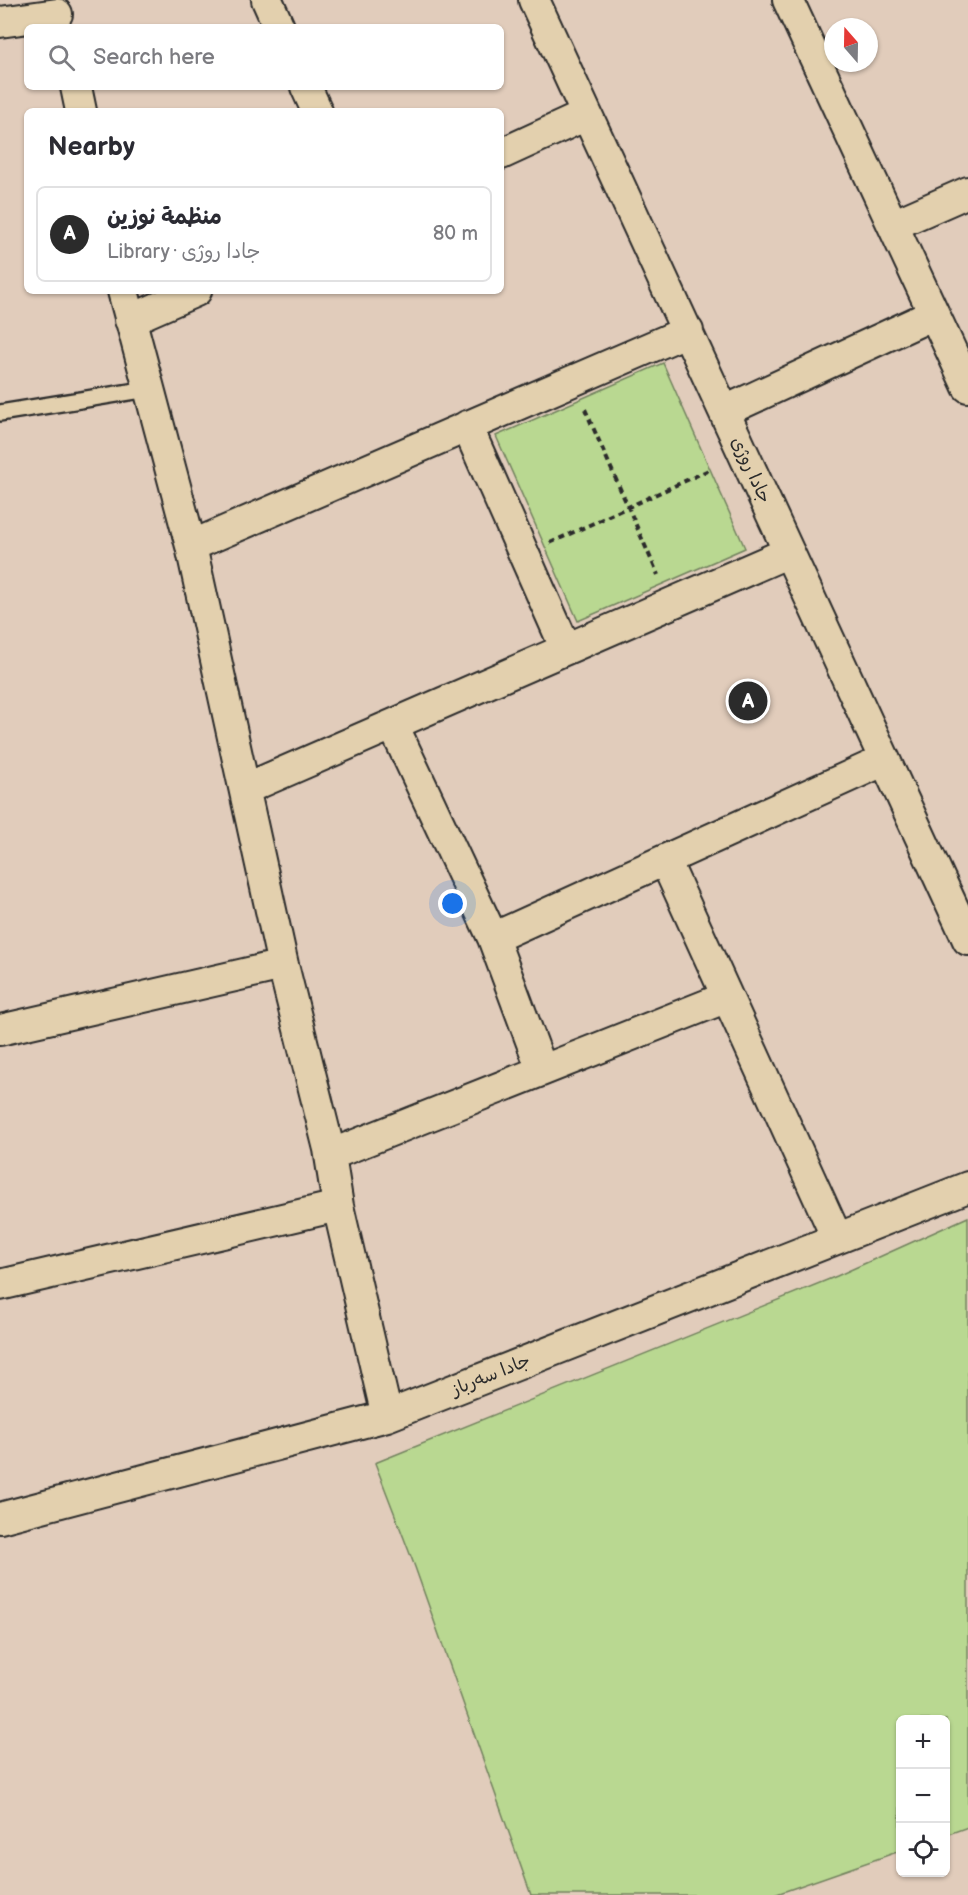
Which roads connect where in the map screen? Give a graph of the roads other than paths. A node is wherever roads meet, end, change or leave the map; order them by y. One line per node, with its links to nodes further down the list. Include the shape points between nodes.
1 (267, 0): 6 (street)
2 (534, 0): 11 (street, جادا روژی)
3 (798, 3): 14 (street)
4 (58, 14): 5 (street)
5 (0, 22)
6 (278, 24)
7 (77, 90): 9 (street)
8 (307, 90): 10 (street)
9 (80, 108)
10 (316, 108)
11 (586, 115): 12 (street); 19 (street, جادا روژی)
12 (504, 152)
13 (968, 192): 14 (street)
14 (893, 225): 17 (street)
15 (124, 294): 18 (street)
16 (189, 294): 18 (street)
17 (934, 314): 20 (street); 22 (street)
18 (130, 320): 21 (street)
19 (688, 331): 22 (street, جادا روژی); 24 (street)
20 (968, 387)
21 (148, 388): 23 (lane); 25 (street)
22 (725, 411): 26 (street, جادا روژی)
23 (0, 413)
24 (467, 426): 25 (street); 27 (street)
25 (191, 546): 30 (street)
26 (789, 552): 27 (street); 29 (street, جادا روژی)
27 (566, 649): 28 (street)
28 (393, 725): 30 (street); 33 (street)
29 (885, 760): 31 (street); 32 (street, جادا روژی)
30 (245, 789): 34 (street)
31 (665, 860): 33 (street); 35 (street)
32 (967, 934)
33 (493, 938): 37 (street)
34 (283, 965): 36 (street); 38 (street)
35 (728, 997): 37 (street); 41 (street)
36 (0, 1030)
37 (542, 1070): 38 (street)
38 (330, 1155): 40 (street)
39 (968, 1187): 41 (street, جادا سەرباز)
40 (338, 1206): 42 (street); 43 (street)
41 (837, 1238): 43 (street, جادا سەرباز)
42 (0, 1285)
43 (387, 1416): 44 (street, جادا سەرباز)
44 (0, 1518)

